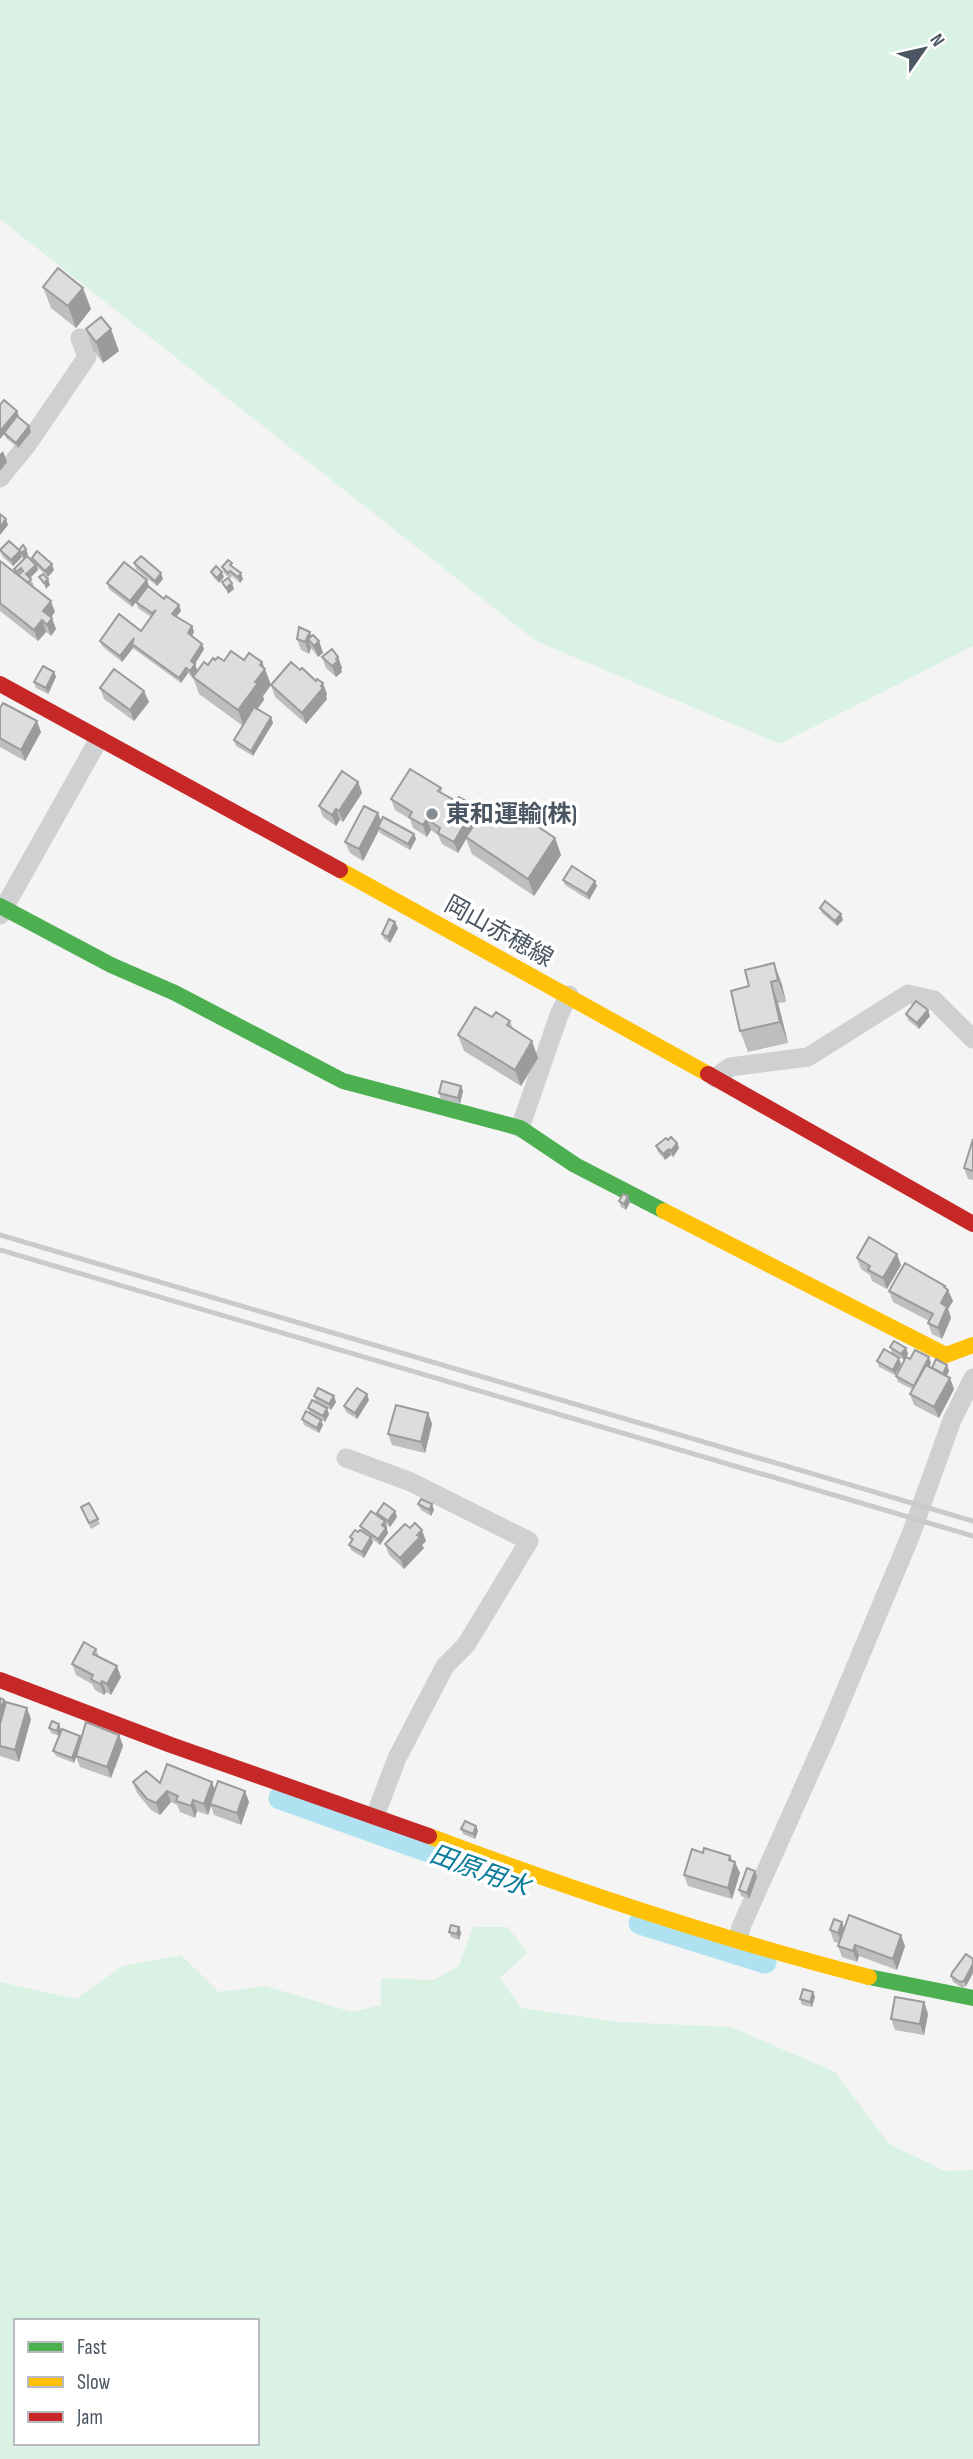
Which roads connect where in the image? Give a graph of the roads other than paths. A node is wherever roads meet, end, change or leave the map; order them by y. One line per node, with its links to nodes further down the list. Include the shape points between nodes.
1 (80, 338): 2 (street, via 87,357)
2 (0, 478)
3 (0, 684): 4 (street, 岡山赤穂線)
4 (99, 738): 5 (street); 6 (street, 岡山赤穂線)
5 (1, 910): 9 (street, via 343,1081)
6 (569, 995): 8 (street, 岡山赤穂線); 9 (street)
7 (973, 1039): 8 (street, via 934,1000 908,994 808,1057 730,1067)
8 (715, 1078): 10 (street, 岡山赤穂線)
9 (520, 1128): 11 (street, via 575,1166 946,1355)
10 (973, 1224)
11 (973, 1345)
12 (973, 1378): 16 (street)
13 (346, 1458): 15 (street, via 411,1482 529,1541 466,1644 444,1666 397,1758)
14 (0, 1680): 15 (street)
15 (375, 1816): 16 (street, via 527,1873)
16 (738, 1940): 17 (street, via 895,1984)
17 (973, 1998)

